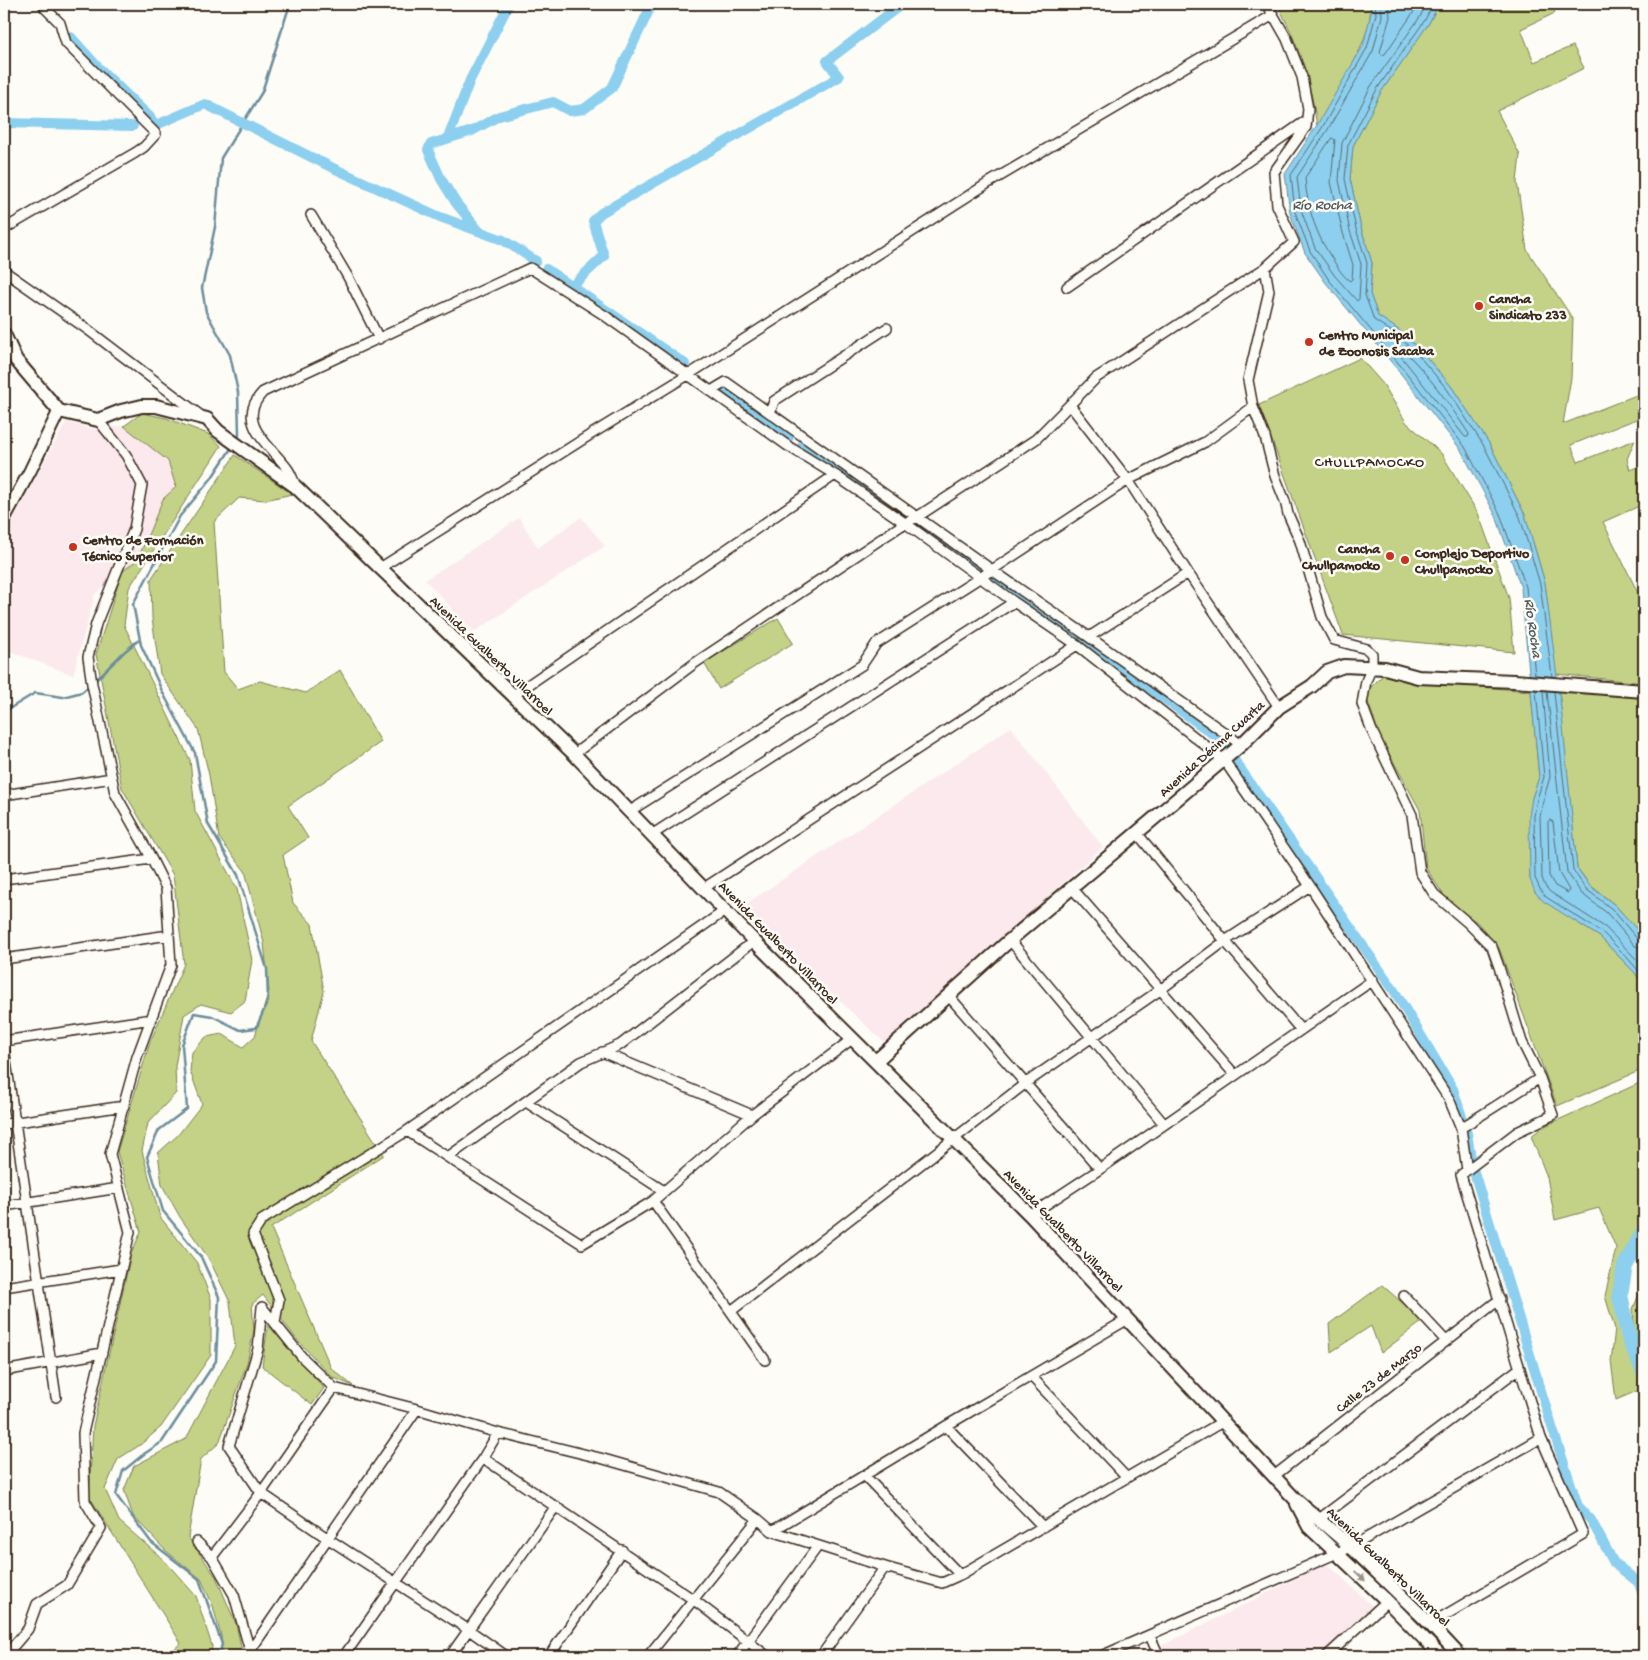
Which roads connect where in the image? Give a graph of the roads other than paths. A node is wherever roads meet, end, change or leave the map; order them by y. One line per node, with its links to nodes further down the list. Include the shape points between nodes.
1 (43, 4): 6 (street, via 60,23 66,43 156,134 135,154)
2 (1267, 4): 3 (street)
3 (1273, 15): 4 (street, via 1287,39 1302,77); 13 (street, via 990,182)
4 (1307, 120): 7 (street, via 1306,127 1274,172 1277,205 1294,242); 9 (street)
5 (311, 215): 12 (street, via 348,277)
6 (4, 229)
7 (1265, 268): 15 (street, via 1096,378); 16 (street, via 1269,291 1248,380)
8 (4, 271): 19 (street)
9 (1067, 287)
10 (887, 328): 18 (street, via 774,401)
11 (4, 334): 17 (main road, via 16,360)
12 (379, 339): 13 (street, via 530,268); 23 (street, via 263,392 256,399 252,418 258,435 289,470)
13 (688, 376): 14 (street); 27 (street)
14 (711, 391): 18 (street, via 726,382); 21 (street)
15 (1070, 405): 22 (street); 24 (street, via 1036,439)
16 (1253, 407): 22 (street, via 1205,442); 34 (street, via 1300,541 1322,617 1334,640 1367,649 1372,654)
17 (59, 410): 20 (main road); 25 (street)
18 (770, 413): 24 (street)
19 (207, 419): 20 (main road, via 156,406 142,406); 23 (main road, Avenida Gualberto Villarroel, via 218,431)
20 (98, 420): 41 (street, via 126,455 142,484 134,529 96,624 88,657)
21 (835, 475): 26 (street); 36 (street)
22 (1128, 480): 28 (street); 29 (street)
23 (296, 487): 27 (main road, Avenida Gualberto Villarroel)
24 (918, 517): 26 (street); 28 (street)
25 (4, 519)
26 (904, 523): 30 (street); 39 (street, via 695,663)
27 (380, 568): 36 (main road, Avenida Gualberto Villarroel)
28 (992, 570): 30 (street); 32 (street)
29 (1188, 573): 32 (street); 37 (street)
30 (980, 578): 31 (street); 43 (street, via 876,644 862,665)
31 (1014, 602): 33 (street); 45 (street)
32 (1089, 637): 38 (street)
33 (1077, 645): 40 (street); 49 (street)
34 (1372, 668): 35 (main road, Avenida Décima Cuarta, via 1386,668 1418,677); 37 (main road, Avenida Décima Cuarta, via 1344,666 1327,672); 69 (street, via 1362,704 1412,815 1420,872 1434,894 1492,947 1522,1042)
35 (1644, 691)
36 (512, 696): 39 (main road, Avenida Gualberto Villarroel)
37 (1279, 707): 38 (main road, Avenida Décima Cuarta)
38 (1241, 745): 40 (main road, Avenida Décima Cuarta)
39 (574, 754): 43 (main road, Avenida Gualberto Villarroel)
40 (1224, 760): 44 (main road, Avenida Décima Cuarta); 48 (street)
41 (112, 778): 42 (street); 46 (street, via 115,793)
42 (4, 795)
43 (630, 811): 45 (main road, Avenida Gualberto Villarroel)
44 (1137, 833): 50 (main road, Avenida Décima Cuarta); 55 (street)
45 (653, 834): 49 (main road, Avenida Gualberto Villarroel)
46 (151, 859): 47 (street); 52 (street, via 166,888)
47 (4, 880)
48 (1310, 886): 55 (street); 57 (street)
49 (704, 888): 51 (main road, Avenida Gualberto Villarroel)
50 (1072, 888): 53 (main road, Avenida Décima Cuarta); 58 (street)
51 (726, 910): 54 (main road, Avenida Gualberto Villarroel); 78 (street)
52 (169, 935): 56 (street); 60 (street, via 171,966)
53 (1010, 940): 59 (main road, Avenida Décima Cuarta); 62 (street)
54 (754, 941): 63 (main road, Avenida Gualberto Villarroel); 66 (street, via 620,1045)
55 (1225, 941): 58 (street); 61 (street)
56 (4, 959)
57 (1373, 980): 61 (street); 77 (street, via 1449,1099)
58 (1160, 990): 62 (street); 68 (street)
59 (948, 995): 67 (main road, Avenida Décima Cuarta); 70 (street)
60 (152, 1019): 64 (street); 72 (street, via 137,1057)
61 (1301, 1030): 68 (street)
62 (1092, 1038): 70 (street); 76 (street)
63 (852, 1039): 67 (main road, Avenida Gualberto Villarroel); 73 (street)
64 (4, 1041)
65 (4, 1048): 74 (street)
66 (602, 1052): 71 (street, via 581,1062); 73 (street)
67 (876, 1061): 79 (main road, Avenida Gualberto Villarroel)
68 (1235, 1075): 76 (street)
69 (1540, 1078): 77 (street); 82 (street, via 1553,1115 1517,1132)
70 (1026, 1084): 79 (street); 81 (street)
71 (526, 1102): 80 (street); 84 (street)
72 (124, 1106): 74 (street); 83 (street, via 110,1154)
73 (752, 1115): 84 (street)
74 (15, 1122): 75 (street); 86 (street)
75 (4, 1124)
76 (1164, 1124): 81 (street)
77 (1461, 1128): 82 (street)
78 (407, 1131): 80 (street); 96 (street, via 262,1220 253,1234 279,1300)
79 (954, 1138): 88 (main road, Avenida Gualberto Villarroel); 94 (street)
80 (448, 1158): 85 (street, via 582,1244)
81 (1100, 1169): 88 (street)
82 (1467, 1170): 93 (street, via 1462,1175)
83 (119, 1188): 86 (street); 89 (street, via 130,1232)
84 (664, 1192): 85 (street)
85 (653, 1201): 94 (street)
86 (27, 1202): 87 (street); 90 (street)
87 (4, 1206)
88 (1030, 1215): 95 (main road, Avenida Gualberto Villarroel)
89 (121, 1269): 90 (street); 98 (street)
90 (39, 1282): 91 (street); 100 (street)
91 (4, 1287)
92 (1404, 1296): 97 (street)
93 (1500, 1299): 97 (street, Calle 23 de Marzo); 101 (street)
94 (731, 1311): 99 (street)
95 (1128, 1319): 103 (street); 107 (main road, Avenida Gualberto Villarroel)
96 (275, 1322): 104 (street, via 302,1357); 115 (street, via 262,1306 258,1349 229,1446)
97 (1446, 1341): 113 (street, Calle 23 de Marzo)
98 (102, 1353): 100 (street); 138 (street, via 83,1433 85,1500 101,1528 67,1585 37,1604 28,1629)
99 (765, 1360)
100 (51, 1363): 102 (street); 105 (street)
101 (1520, 1368): 110 (street); 118 (street)
102 (4, 1371)
103 (1031, 1376): 108 (street); 114 (street)
104 (334, 1388): 106 (street); 115 (street)
105 (56, 1397)
106 (417, 1409): 109 (street); 122 (street)
107 (1222, 1422): 113 (main road, Avenida Gualberto Villarroel); 114 (street)
108 (946, 1426): 112 (street); 120 (street)
109 (498, 1433): 111 (street); 119 (street, via 719,1492)
110 (1541, 1438): 125 (street); 134 (street, via 1583,1534)
111 (483, 1458): 117 (street); 131 (street)
112 (865, 1476): 121 (street); 130 (street)
113 (1274, 1476): 116 (main road, Avenida Gualberto Villarroel)
114 (1127, 1478): 120 (street)
115 (261, 1492): 122 (street); 128 (street)
116 (1295, 1499): 118 (main road, Avenida Gualberto Villarroel); 127 (main road, Avenida Gualberto Villarroel, via 1309,1527)
117 (556, 1506): 126 (street); 135 (street)
118 (1319, 1518): 125 (main road, Avenida Gualberto Villarroel)
119 (758, 1519): 121 (street); 132 (street)
120 (1043, 1527): 130 (street)
121 (772, 1531): 124 (street)
122 (328, 1538): 128 (street, via 250,1651 234,1595); 131 (street)
123 (197, 1542): 128 (street)
124 (818, 1546): 129 (street); 137 (street)
125 (1350, 1547): 127 (street); 134 (main road, Avenida Gualberto Villarroel)
126 (622, 1550): 132 (street); 142 (street)
127 (1335, 1553): 133 (main road, Avenida Gualberto Villarroel, one-way to 133); 136 (street)
128 (212, 1558)
129 (885, 1567): 130 (street, via 942,1583); 146 (street)
130 (960, 1575)
131 (395, 1582): 135 (street); 139 (street)
132 (694, 1600): 137 (street); 143 (street)
133 (1387, 1601): 149 (street); 150 (main road, Avenida Gualberto Villarroel)
134 (1430, 1624): 151 (main road, Avenida Gualberto Villarroel)
135 (469, 1630): 140 (street); 141 (street)
136 (1150, 1636): 147 (street); 148 (street)
137 (749, 1642): 144 (street); 145 (street)
138 (5, 1656)
139 (344, 1656)
140 (450, 1656)
141 (506, 1656)
142 (549, 1656)
143 (648, 1656)
144 (737, 1656)
145 (767, 1656)
146 (821, 1656)
147 (1101, 1656)
148 (1159, 1656)
149 (1327, 1656)
150 (1441, 1656)
151 (1460, 1656)

